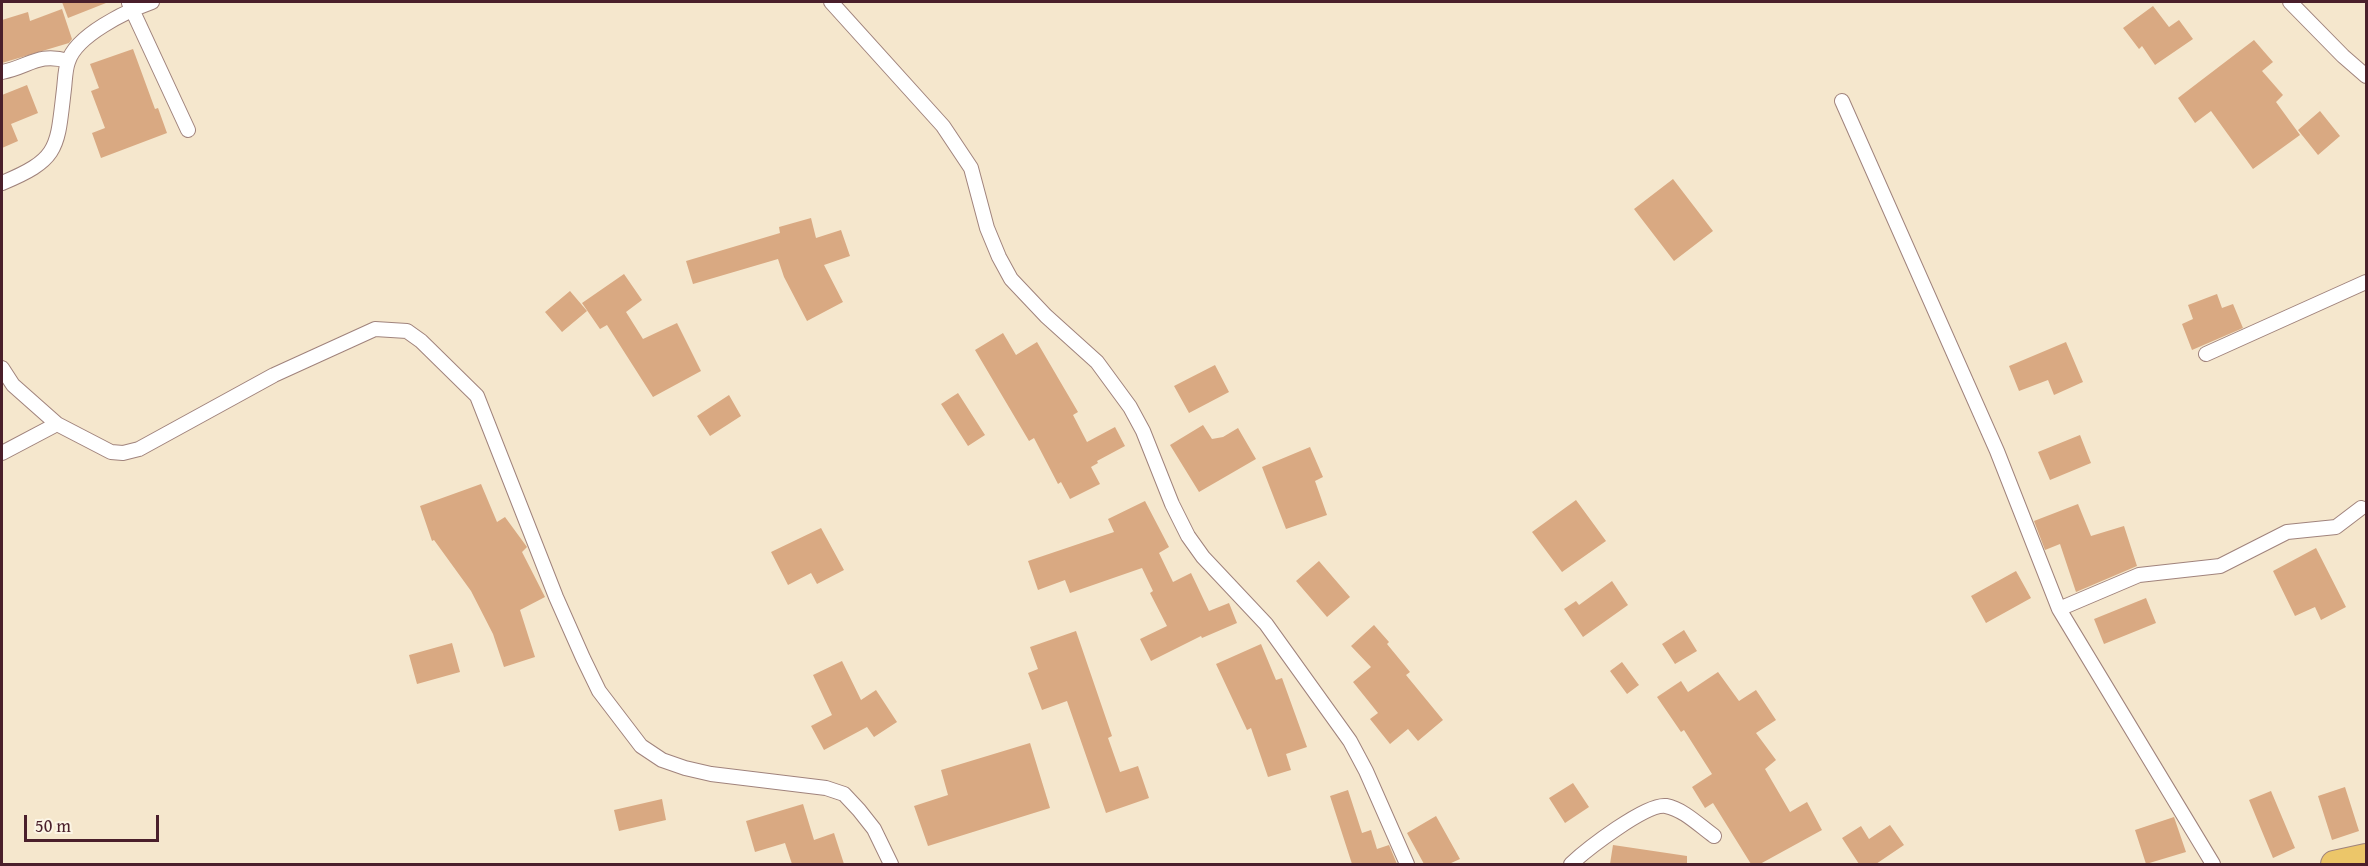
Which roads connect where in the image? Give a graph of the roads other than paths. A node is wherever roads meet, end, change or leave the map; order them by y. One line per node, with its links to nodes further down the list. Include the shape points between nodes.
1 (152, 2): 4 (street)
2 (831, 2): 21 (street, via 958,147 971,168 987,228 1011,279 1097,362 1130,407 1188,536 1266,624 1350,741)
3 (2290, 2): 7 (street)
4 (130, 5): 5 (street, via 92,33); 9 (street)
5 (68, 61): 6 (street, via 50,56); 10 (street, via 57,142 47,158 33,169)
6 (2, 72)
7 (2367, 75)
8 (1842, 101): 17 (street, via 1997,451)
9 (188, 130)
10 (2, 183)
11 (2367, 282): 12 (street)
12 (2206, 354)
13 (2, 368): 14 (street, via 13,385)
14 (57, 424): 15 (street); 20 (street, via 111,452 139,449 274,375 375,329 407,331 477,396 583,658 599,692 641,746 662,760 685,768 844,794 874,829)
15 (2, 453)
16 (2361, 508): 17 (street, via 2336,526 2287,532 2220,566 2139,574)
17 (2059, 609): 23 (street)
18 (1714, 836): 22 (street, via 1679,811 1664,806 1627,822)
19 (2367, 857): 24 (highway)
20 (891, 864)
21 (1407, 864)
22 (1571, 864)
23 (2213, 864)
24 (2334, 864)

